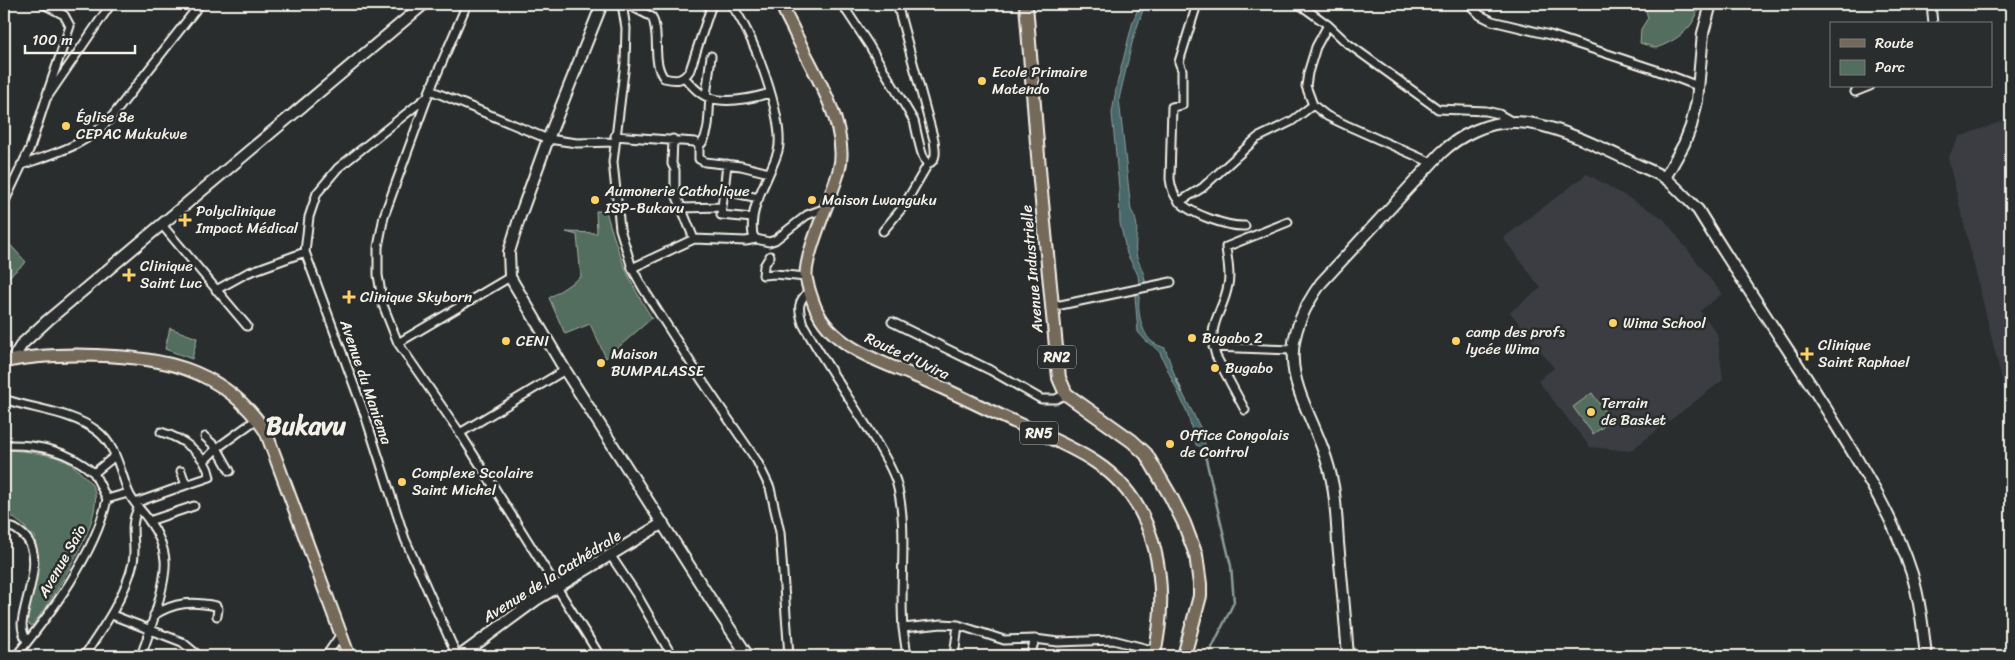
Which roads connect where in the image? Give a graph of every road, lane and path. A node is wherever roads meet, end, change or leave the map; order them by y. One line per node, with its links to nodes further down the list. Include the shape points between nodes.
1 (43, 4): 31 (street, via 64,16 70,26)
2 (111, 4): 31 (street)
3 (200, 4): 41 (street, via 100,130 79,144)
4 (424, 4): 53 (street)
5 (467, 4): 28 (street)
6 (602, 4): 7 (street); 34 (street)
7 (609, 4)
8 (622, 4): 35 (street, via 626,28 625,63)
9 (627, 4): 24 (street, via 652,17 656,28 658,65 664,78)
10 (712, 4): 24 (street)
11 (730, 4): 29 (street, via 747,29)
12 (782, 4): 50 (main road, Route d'Uvira, via 836,122 841,163)
13 (842, 4): 40 (street, via 914,121 922,157)
14 (897, 4): 40 (street, via 934,140 936,154)
15 (1026, 4): 66 (highway, Avenue Industrielle / RN2)
16 (1197, 4): 46 (street, via 1179,62 1182,105 1172,107 1170,179 1171,189)
17 (1298, 4): 22 (street)
18 (1469, 4): 25 (street, via 1492,21 1550,35)
19 (1711, 4): 25 (street, via 1703,33)
20 (1931, 4): 21 (street)
21 (1933, 22)
22 (1328, 25): 32 (street, via 1316,47 1308,74 1306,86); 33 (street, via 1347,43 1438,109 1486,111)
23 (711, 56): 30 (street)
24 (685, 78): 30 (street)
25 (1698, 86): 43 (street, via 1691,126)
26 (1865, 88): 27 (street)
27 (1855, 92)
28 (429, 93): 34 (street); 58 (street, Avenue du Maniema, via 338,168 317,193 309,217); 69 (street, via 384,216 378,247 383,306)
29 (770, 93): 30 (street, via 726,100); 42 (street, via 776,109 779,137 778,150)
30 (708, 97): 37 (street, via 706,134)
31 (46, 99): 41 (street)
32 (1313, 105): 38 (street, via 1327,116); 46 (street, via 1292,121 1257,138 1202,188)
33 (1513, 122): 38 (street, via 1468,133); 43 (street, via 1538,125 1576,138)
34 (548, 139): 35 (street, via 577,143); 61 (street, via 509,252)
35 (615, 139): 36 (street); 60 (street, via 615,192 620,228)
36 (673, 139): 37 (street, via 695,142); 49 (street, via 674,186)
37 (699, 146): 39 (street, via 700,159)
38 (1432, 163): 71 (street, via 1321,283 1300,319)
39 (727, 164): 42 (street); 44 (street)
40 (928, 164): 55 (street, via 903,207)
41 (21, 165): 47 (street)
42 (769, 173): 45 (street)
43 (1665, 178): 124 (street, via 1698,210 1855,454 1898,536 1912,575)
44 (724, 191): 45 (street); 48 (street)
45 (759, 198): 51 (street)
46 (1179, 202): 54 (street, via 1204,217 1238,227)
47 (4, 203)
48 (721, 207): 49 (street); 51 (street, via 721,215)
49 (682, 208): 56 (street)
50 (826, 208): 57 (street, via 807,215 775,240); 62 (main road, Route d'Uvira, via 810,254)
51 (752, 218): 57 (street)
52 (1288, 222): 70 (street, via 1226,246 1229,283 1214,323)
53 (162, 225): 64 (street); 72 (street, via 48,320)
54 (1246, 226)
55 (883, 231)
56 (694, 239): 57 (street); 60 (street)
57 (756, 239)
58 (305, 252): 64 (street, via 247,273); 114 (street, Avenue du Maniema, via 365,415 405,539)
59 (770, 256): 62 (street, via 764,266 764,275)
60 (632, 268): 118 (street, via 757,461 770,488 780,532)
61 (510, 277): 69 (street); 73 (street)
62 (806, 277): 65 (main road, Route d'Uvira)
63 (1171, 282): 66 (street)
64 (216, 290): 68 (street)
65 (810, 290): 102 (street, via 801,298 803,324 896,480 904,565); 107 (main road, Route d'Uvira / RN5, via 818,313 849,346 1056,441 1096,462 1118,481 1148,525 1158,566 1160,622)
66 (1051, 307): 74 (highway, Avenue Industrielle / RN2, via 1059,378)
67 (892, 322): 74 (street, via 1042,399 1056,399)
68 (247, 326)
69 (398, 344): 79 (street)
70 (1213, 347): 71 (street); 76 (street)
71 (1293, 350): 123 (street, via 1298,392 1334,488)
72 (8, 361): 77 (main road, via 78,355 166,363 187,369 232,393)
73 (565, 370): 79 (street); 94 (street)
74 (1066, 394): 122 (highway, via 1146,454 1184,523 1196,555 1200,596)
75 (4, 399): 83 (street, via 82,422 99,432)
76 (1245, 410)
77 (257, 419): 82 (street); 104 (main road, via 272,447)
78 (161, 432): 84 (street, via 174,436)
79 (460, 433): 97 (street)
80 (205, 438): 82 (street)
81 (4, 445): 87 (street, via 42,446 84,464)
82 (217, 448): 84 (street); 86 (street)
83 (115, 456): 87 (street); 89 (street)
84 (205, 460): 88 (street, via 210,477)
85 (181, 471): 88 (street)
86 (230, 471)
87 (94, 473): 90 (street)
88 (186, 485): 91 (street)
89 (128, 493): 90 (street); 91 (street)
90 (107, 499): 106 (street, Avenue Saïo, via 94,538 72,577)
91 (136, 506): 93 (street); 98 (street, via 133,564)
92 (194, 506): 93 (street)
93 (150, 521): 99 (street, via 163,549 165,562)
94 (663, 523): 96 (street, Avenue de la Cathédrale); 117 (street)
95 (4, 529): 106 (street, via 16,529 26,536 31,546 33,579 22,626)
96 (611, 556): 97 (street, Avenue de la Cathédrale); 116 (street)
97 (557, 588): 114 (street, Avenue de la Cathédrale); 115 (street)
98 (112, 615): 103 (street); 109 (street)
99 (154, 615): 100 (street, via 182,603 216,606); 103 (street)
100 (217, 616)
101 (958, 625): 102 (street); 105 (street, via 1004,640); 120 (street)
102 (903, 628): 119 (street)
103 (150, 631): 110 (street); 111 (street, via 182,642)
104 (341, 634): 112 (street); 113 (main road)
105 (1035, 639): 107 (street, via 1058,642 1113,640); 121 (street)
106 (27, 642): 108 (street, Avenue Saïo)
107 (1155, 654)
108 (16, 656)
109 (84, 656)
110 (142, 656)
111 (199, 656)
112 (326, 656)
113 (347, 656)
114 (458, 656)
115 (600, 656)
116 (672, 656)
117 (748, 656)
118 (789, 656)
119 (908, 656)
120 (954, 656)
121 (1030, 656)
122 (1184, 656)
123 (1348, 656)
124 (1926, 656)

